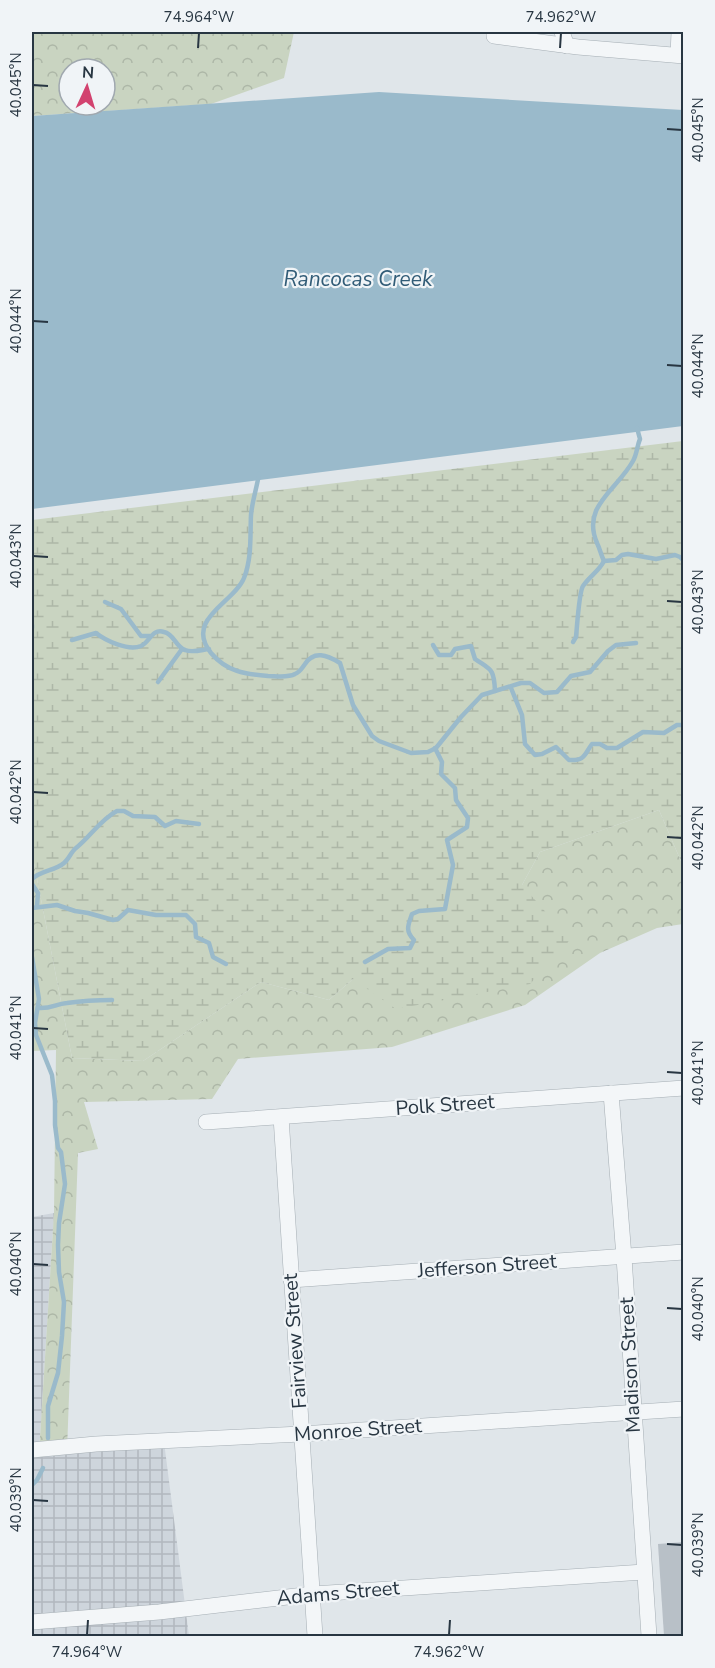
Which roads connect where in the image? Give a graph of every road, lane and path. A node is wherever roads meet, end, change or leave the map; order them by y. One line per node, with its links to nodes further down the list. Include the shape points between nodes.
1 (494, 32): 3 (street, via 494,36)
2 (679, 32): 4 (street)
3 (564, 39): 4 (street)
4 (681, 55)
5 (684, 1088): 6 (street, Polk Street)
6 (610, 1094): 7 (street, Polk Street); 10 (street, Madison Street)
7 (281, 1117): 8 (street, Polk Street); 11 (street, Fairview Street)
8 (206, 1122)
9 (684, 1252): 10 (street, Jefferson Street)
10 (624, 1257): 11 (street, Jefferson Street); 13 (street, Madison Street)
11 (291, 1280): 14 (street, Fairview Street)
12 (684, 1409): 13 (street, Monroe Street)
13 (633, 1413): 14 (street, Monroe Street); 16 (street, Madison Street)
14 (301, 1434): 15 (street, Monroe Street, via 96,1443); 17 (street, Fairview Street)
15 (32, 1450)
16 (645, 1572): 17 (street, Adams Street); 20 (street, Madison Street)
17 (313, 1594): 18 (street, Adams Street); 19 (street, Fairview Street)
18 (32, 1622)
19 (315, 1636)
20 (649, 1636)

